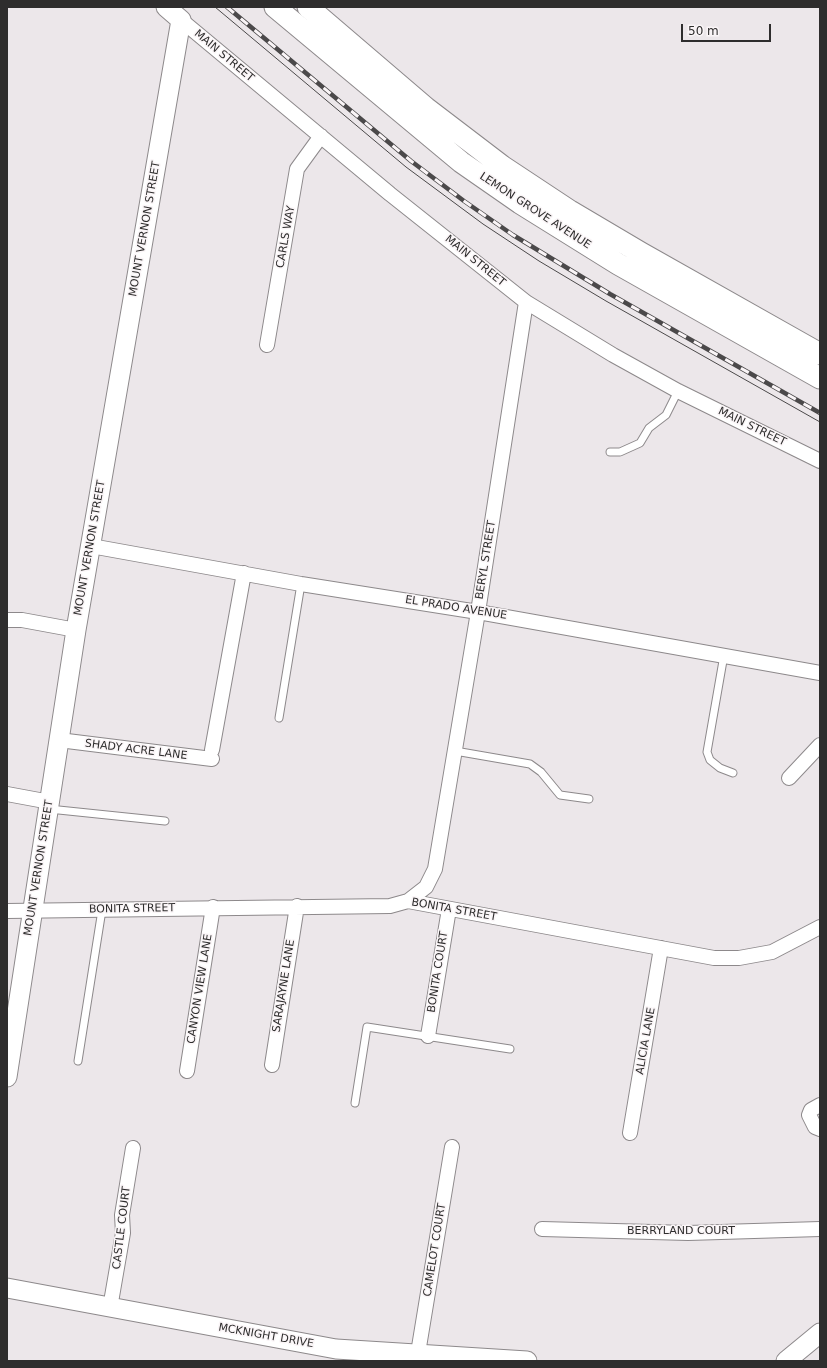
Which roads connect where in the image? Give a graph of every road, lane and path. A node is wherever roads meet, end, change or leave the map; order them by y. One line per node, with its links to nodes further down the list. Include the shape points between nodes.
1 (166, 7): 4 (street, MAIN STREET)
2 (275, 7): 7 (main road, LEMON GROVE AVENUE, via 461,162 575,238)
3 (308, 7): 6 (main road, LEMON GROVE AVENUE, via 426,108 502,166 570,211)
4 (181, 20): 5 (street, MAIN STREET); 15 (street, MOUNT VERNON STREET)
5 (321, 136): 8 (street, MAIN STREET); 9 (street, CARLS WAY, via 297,169)
6 (691, 281): 7 (main road); 10 (main road, LEMON GROVE AVENUE)
7 (682, 300): 11 (main road, LEMON GROVE AVENUE)
8 (526, 302): 12 (street, MAIN STREET); 18 (street, BERYL STREET)
9 (267, 345)
10 (820, 354)
11 (820, 378)
12 (678, 391): 13 (lane, via 666,414 649,428 640,443 620,452); 14 (street, MAIN STREET)
13 (610, 452)
14 (820, 461)
15 (91, 546): 16 (street, EL PRADO AVENUE); 20 (street, MOUNT VERNON STREET)
16 (244, 573): 17 (street, EL PRADO AVENUE); 24 (street, SHADY ACRE LANE, via 212,755)
17 (301, 584): 18 (street, EL PRADO AVENUE); 23 (lane)
18 (478, 612): 21 (street, EL PRADO AVENUE); 26 (street, BERYL STREET)
19 (7, 620): 20 (street, via 22,620)
20 (76, 630): 24 (street, MOUNT VERNON STREET)
21 (724, 655): 22 (street, EL PRADO AVENUE); 27 (lane, via 707,752 710,760 720,768)
22 (820, 673)
23 (279, 718)
24 (59, 740): 31 (street, MOUNT VERNON STREET)
25 (820, 745): 28 (street)
26 (455, 751): 30 (lane, via 530,764 541,772 560,795); 33 (street, BERYL STREET, via 435,869 426,887)
27 (733, 773)
28 (789, 778)
29 (7, 794): 31 (street)
30 (589, 799)
31 (49, 805): 32 (lane); 39 (street, MOUNT VERNON STREET)
32 (165, 821)
33 (408, 901): 34 (street, BONITA STREET, via 390,906); 36 (street, BONITA STREET)
34 (296, 906): 35 (street, BONITA STREET); 45 (street, SARAJAYNE LANE)
35 (213, 908): 37 (street, BONITA STREET); 46 (street, CANYON VIEW LANE)
36 (449, 909): 41 (street, BONITA STREET); 42 (street, BONITA COURT)
37 (102, 910): 39 (street, BONITA STREET); 44 (lane)
38 (7, 911): 39 (street, BONITA STREET)
39 (33, 911): 47 (street, MOUNT VERNON STREET)
40 (820, 927): 41 (street, BONITA STREET, via 772,952 739,958 714,958)
41 (661, 948): 51 (street, ALICIA LANE)
42 (428, 1036): 43 (lane); 48 (lane, via 367,1027)
43 (510, 1049)
44 (78, 1061)
45 (272, 1065)
46 (187, 1071)
47 (7, 1078)
48 (355, 1103)
49 (820, 1105): 50 (street, via 811,1110 809,1115 815,1127)
50 (820, 1129)
51 (630, 1133)
52 (452, 1147): 59 (street, CAMELOT COURT)
53 (133, 1148): 57 (street, CASTLE COURT, via 122,1215 123,1233)
54 (542, 1229): 55 (street, BERRYLAND COURT, via 688,1233)
55 (820, 1229)
56 (7, 1288): 57 (street, MCKNIGHT DRIVE)
57 (110, 1308): 59 (street, MCKNIGHT DRIVE, via 336,1349)
58 (820, 1333): 61 (street)
59 (418, 1353): 60 (street, MCKNIGHT DRIVE)
60 (527, 1361)
61 (786, 1361)

